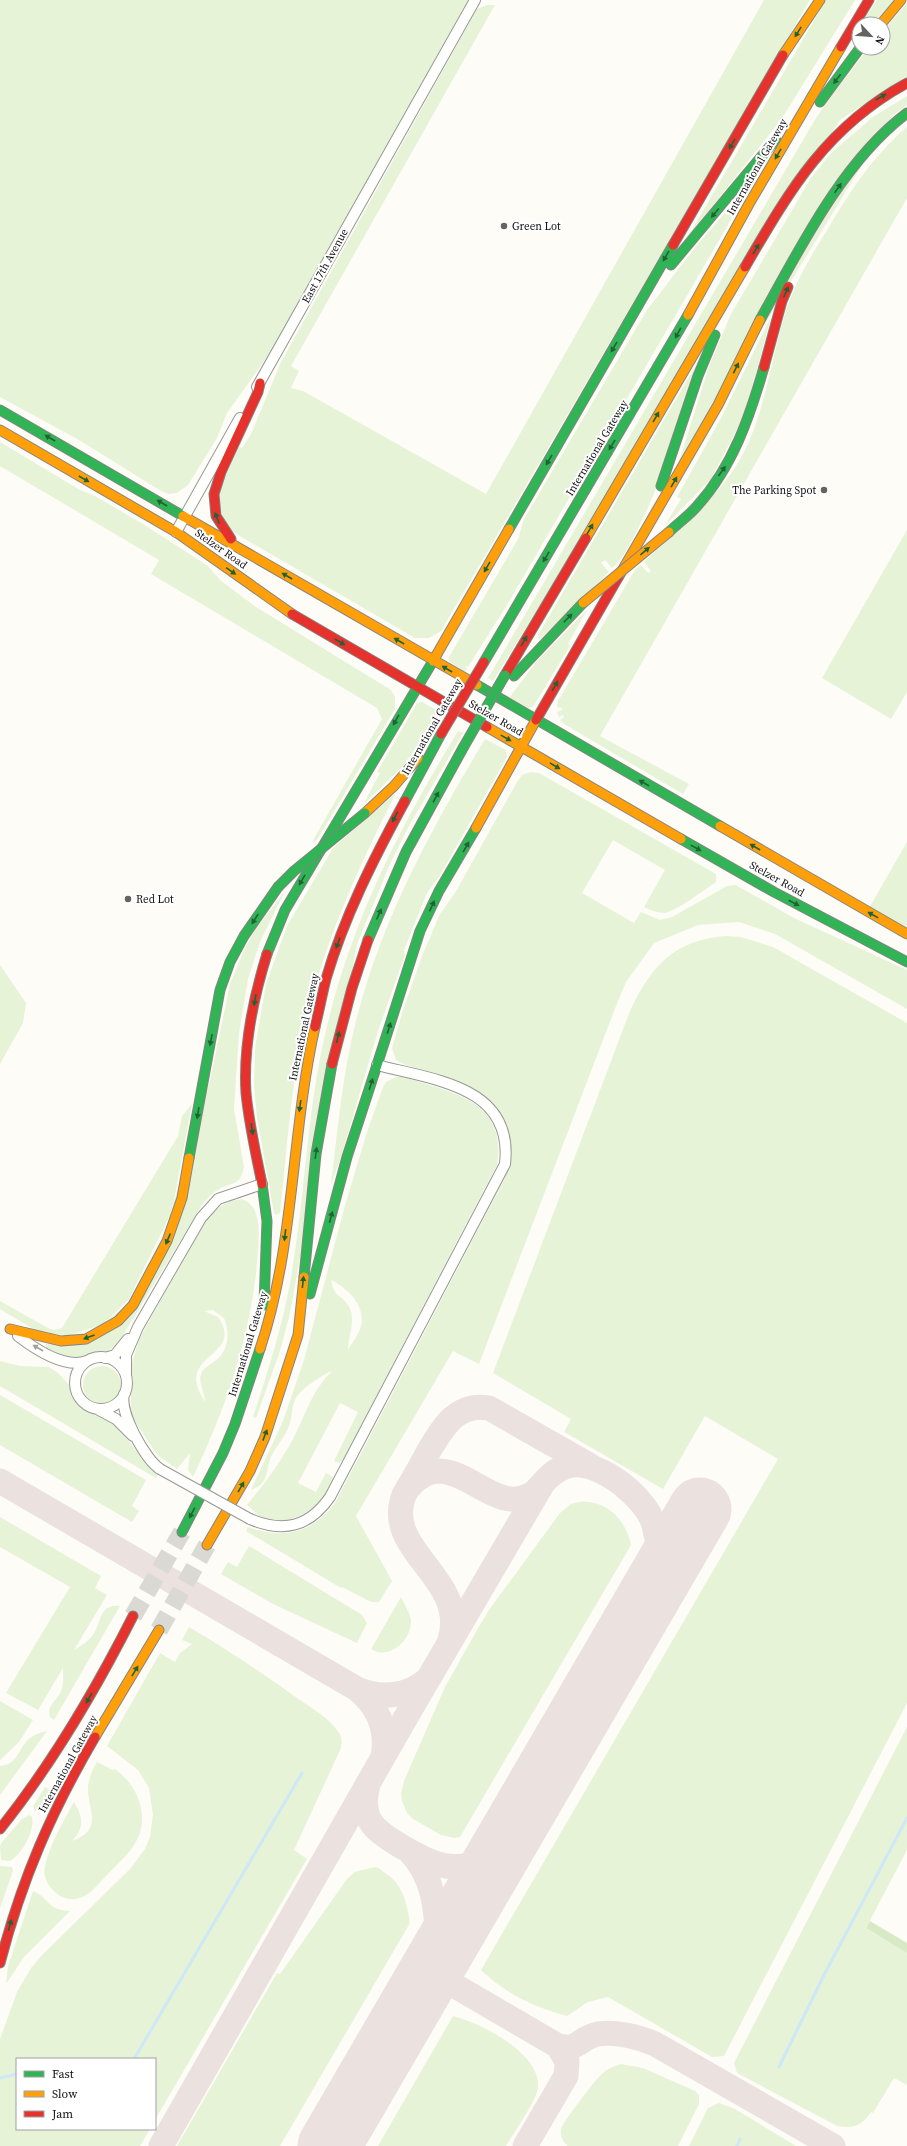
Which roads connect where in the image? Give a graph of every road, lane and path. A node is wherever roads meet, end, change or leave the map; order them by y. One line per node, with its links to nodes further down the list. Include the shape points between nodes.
1 (475, 0): 13 (street, East 17th Avenue)
2 (820, 0): 12 (main road, one-way to 12, via 784,54)
3 (869, 0): 11 (main road, International Gateway, one-way to 11, via 749,204); 12 (main road, one-way to 12, via 824,64 785,128)
4 (901, 0): 5 (main road)
5 (888, 16)
6 (854, 56): 11 (main road, one-way to 11, via 814,109 757,207)
7 (907, 83): 10 (main road, one-way to 7, via 793,186 826,143 875,100)
8 (907, 113): 9 (main road, one-way to 8, via 859,159 887,128)
9 (818, 222): 17 (main road, one-way to 9, via 714,412 758,324); 21 (main road, one-way to 9, bridge, via 583,603 698,504 726,465 744,431 760,386 782,301)
10 (736, 282): 17 (main road, via 698,376 672,459); 21 (main road, one-way to 10)
11 (697, 299): 24 (main road, International Gateway, one-way to 24, bridge)
12 (634, 313): 20 (main road, one-way to 20)
13 (260, 382): 16 (street, East 17th Avenue); 19 (main road, one-way to 13, via 222,530 215,514 212,494 219,473 258,392)
14 (0, 410): 16 (main road, Stelzer Road, one-way to 14)
15 (0, 430): 18 (main road, Stelzer Road, one-way to 18)
16 (184, 516): 18 (street, East 17th Avenue); 19 (main road, Stelzer Road)
17 (646, 527): 23 (main road, one-way to 17)
18 (176, 532): 22 (main road, Stelzer Road, one-way to 22, via 288,612)
19 (240, 549): 20 (main road, Stelzer Road, one-way to 19)
20 (432, 661): 22 (main road); 23 (main road, Stelzer Road, one-way to 20)
21 (509, 676): 32 (main road, one-way to 21, bridge, via 316,1154 329,1075 368,939 406,852 485,709)
22 (416, 686): 25 (main road, Stelzer Road, one-way to 25); 29 (main road, one-way to 29, via 285,910 270,943 256,992 248,1039 246,1082)
23 (536, 720): 25 (main road); 26 (main road, Stelzer Road, one-way to 23)
24 (441, 734): 31 (main road, one-way to 31, bridge, via 394,786 294,871 258,913 239,943 220,990 182,1198 162,1251 133,1305 114,1324 86,1339 53,1340); 34 (main road, International Gateway, one-way to 34, via 375,856 347,920 326,980 306,1068 280,1275 271,1316)
25 (521, 746): 27 (main road, Stelzer Road, one-way to 27, via 774,892); 28 (main road, one-way to 25, via 420,932 439,891)
26 (907, 934)
27 (907, 962)
28 (377, 1065): 32 (main road, one-way to 28, via 347,1157); 39 (street, bridge, via 448,1084 481,1099 497,1116 507,1151 505,1164 330,1497 312,1517 290,1526 275,1527 250,1519 160,1469 150,1461)
29 (262, 1184): 30 (street, via 222,1197 211,1205); 34 (main road, via 268,1221 263,1315)
30 (138, 1326): 33 (street, via 118,1352); 36 (street, via 126,1355)
31 (10, 1329): 35 (street, one-way to 31, via 76,1364 65,1362 27,1342)
32 (298, 1335): 41 (main road, one-way to 32, via 250,1471 265,1437)
33 (105, 1358): 35 (street); 36 (street, via 115,1361)
34 (257, 1359): 40 (main road, International Gateway, one-way to 40, via 223,1453)
35 (87, 1361): 38 (street, via 77,1374 76,1389 84,1403)
36 (126, 1375): 37 (street)
37 (124, 1394): 38 (street, via 115,1405); 39 (street, via 124,1410)
38 (94, 1408): 39 (street, via 116,1419)
39 (140, 1444)
40 (182, 1532)
41 (207, 1545)
42 (133, 1616): 44 (main road, International Gateway, one-way to 44, via 109,1665 58,1750)
43 (159, 1630): 45 (main road, International Gateway, one-way to 43, via 18,1899 49,1821 68,1784)
44 (0, 1829)
45 (0, 1963)

